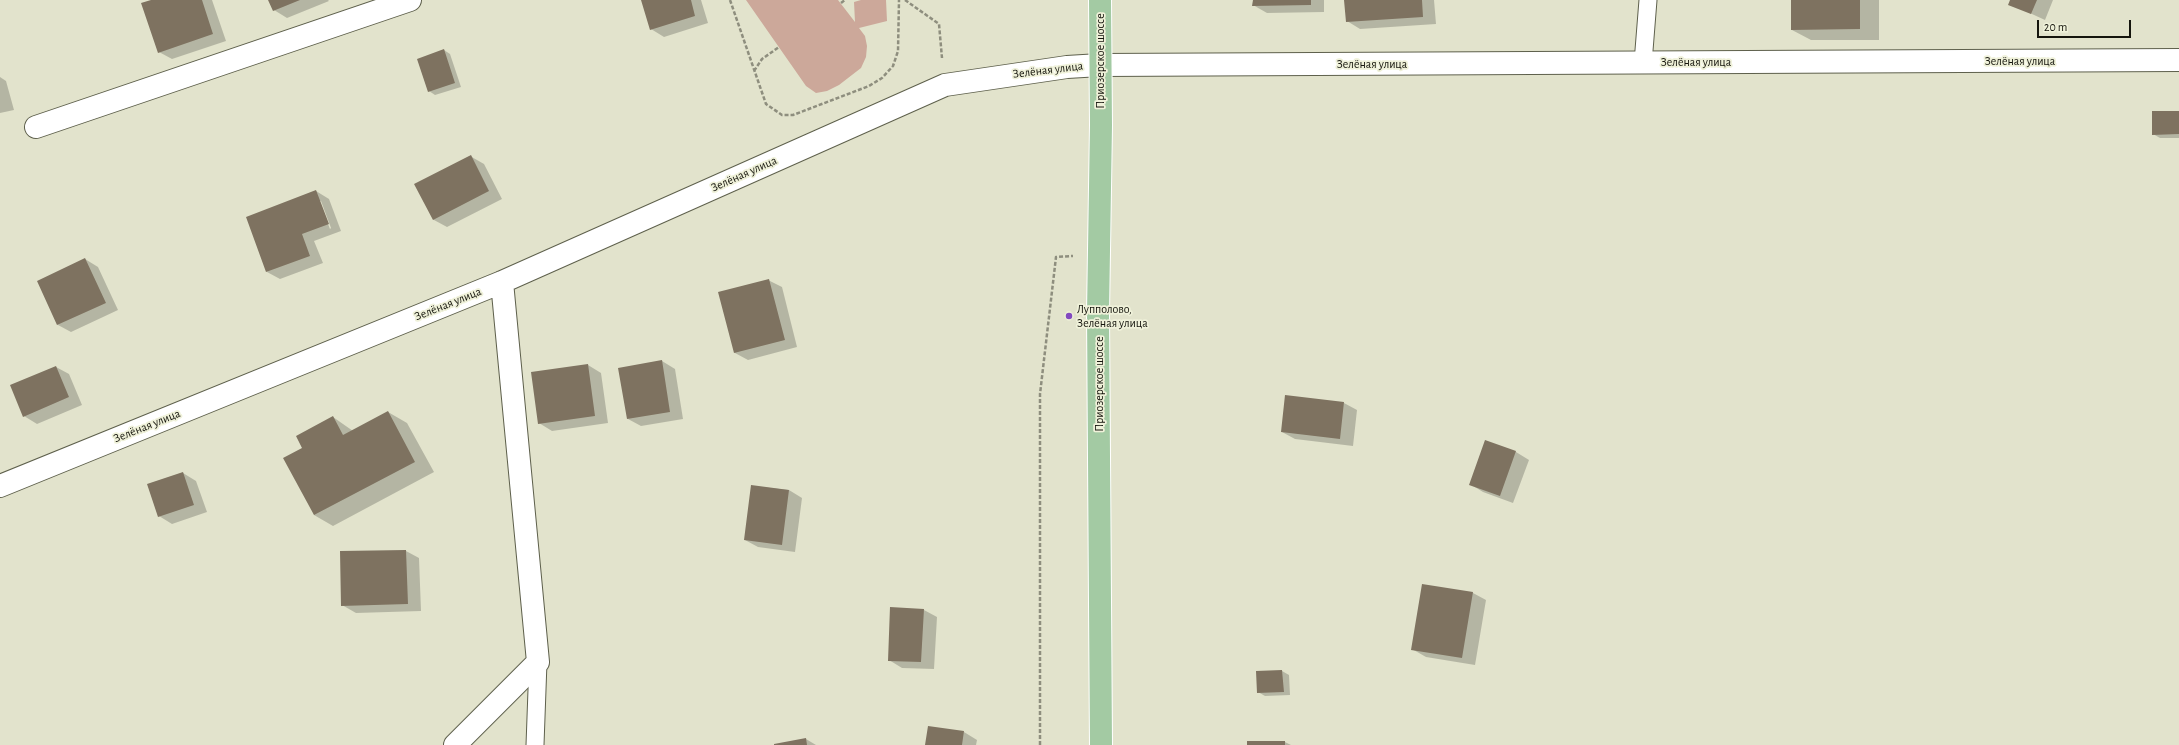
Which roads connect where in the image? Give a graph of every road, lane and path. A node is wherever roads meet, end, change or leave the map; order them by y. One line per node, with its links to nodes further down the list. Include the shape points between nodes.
1 (410, 0): 15 (street)
2 (730, 0): 13 (path)
3 (845, 0): 8 (path)
4 (898, 0): 13 (path, via 898,51 893,66 882,78 869,86 793,116 782,115 766,104)
5 (905, 0): 14 (path, via 939,24)
6 (1100, 0): 12 (main road, Приозерское шоссе)
7 (1648, 0): 11 (lane)
8 (841, 3)
9 (779, 47): 13 (path, via 762,60)
10 (2179, 60): 11 (street, Зелёная улица)
11 (1643, 63): 12 (street, Зелёная улица)
12 (1100, 65): 14 (street, Зелёная улица, via 1067,67); 16 (main road, Приозерское шоссе)
13 (754, 71)
14 (945, 85): 17 (street, Зелёная улица)
15 (36, 127)
16 (1099, 255): 22 (path, via 1056,257 1040,394); 23 (main road, Приозерское шоссе)
17 (502, 282): 18 (street, Зелёная улица); 19 (street)
18 (0, 486)
19 (538, 662): 20 (street); 21 (lane)
20 (455, 745)
21 (535, 745)
22 (1040, 745)
23 (1101, 745)

